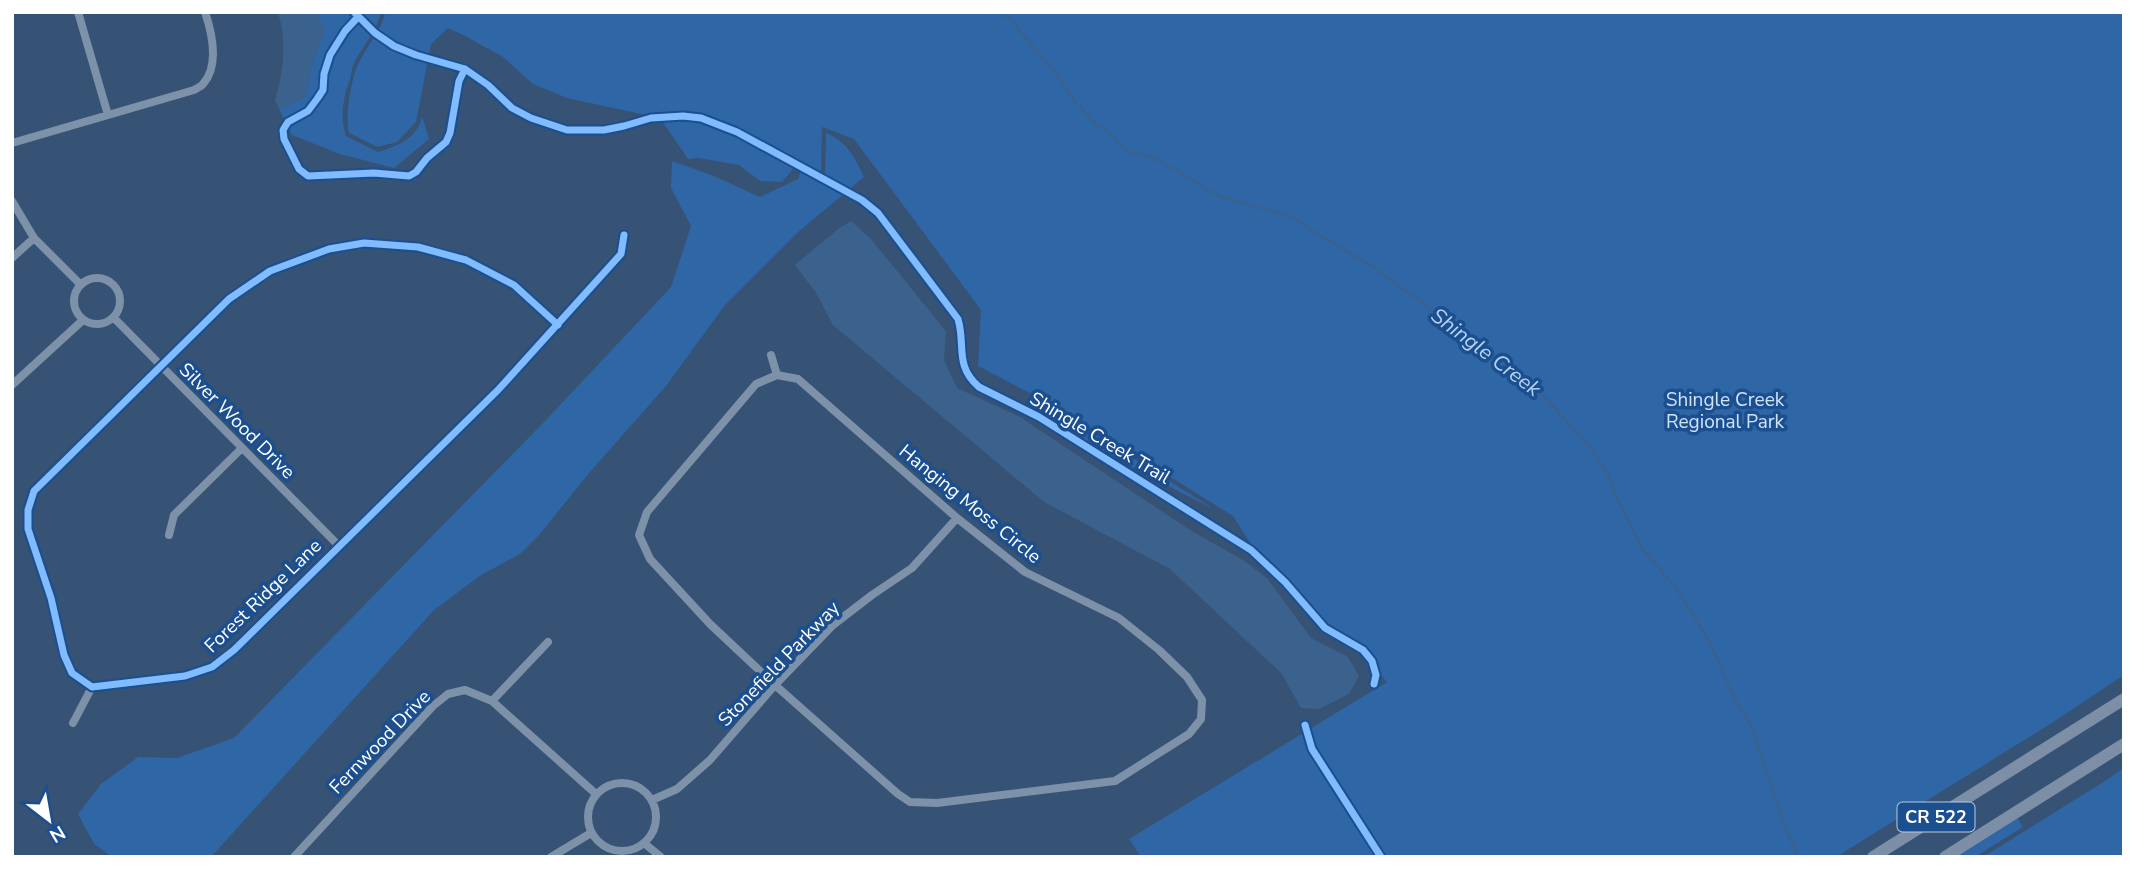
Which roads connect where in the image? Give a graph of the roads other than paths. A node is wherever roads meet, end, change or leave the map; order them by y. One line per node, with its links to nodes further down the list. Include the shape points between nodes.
1 (78, 12): 3 (street)
2 (205, 12): 3 (street, via 213,44 212,66 203,84)
3 (108, 115): 4 (street)
4 (12, 143)
5 (12, 201): 7 (street)
6 (624, 235): 12 (street, Forest Ridge Lane, via 621,254)
7 (34, 238): 8 (street); 9 (street)
8 (12, 258)
9 (80, 285): 10 (street, via 98,278 115,285 121,298); 11 (street, via 74,303)
10 (114, 318): 11 (street, via 96,325); 14 (street, Silver Wood Drive)
11 (83, 320): 16 (street)
12 (558, 325): 14 (street, via 513,285 466,260 418,247 364,243 329,248 270,271 229,299); 20 (street, Forest Ridge Lane, via 498,390)
13 (771, 355): 15 (street)
14 (160, 367): 17 (street, Silver Wood Drive); 23 (street, via 34,491 28,510 28,529 64,655 72,673)
15 (777, 375): 18 (street, Hanging Moss Circle, via 798,379); 22 (street, Hanging Moss Circle, via 757,384 647,512 639,535 650,559)
16 (12, 385)
17 (242, 448): 19 (street, via 174,515); 20 (street, Silver Wood Drive)
18 (957, 518): 22 (street, Stonefield Parkway, via 912,568 833,625); 22 (street, Hanging Moss Circle, via 1025,572 1119,618 1159,650 1187,677 1202,700 1201,719 1189,734 1115,780 937,803 910,802)
19 (169, 535)
20 (338, 545): 23 (street, Forest Ridge Lane, via 212,667 185,676)
21 (548, 642): 25 (street)
22 (775, 685): 29 (street, Stonefield Parkway, via 710,760 677,789)
23 (92, 687): 26 (street)
24 (2124, 699): 35 (main road, CR 522)
25 (492, 701): 28 (street, Fernwood Drive); 32 (street, Fernwood Drive, via 465,690 448,694)
26 (73, 723)
27 (2124, 744): 36 (main road, CR 522)
28 (596, 794): 29 (street, via 620,782 646,791); 30 (street, via 587,811)
29 (652, 800): 31 (street, via 656,823)
30 (591, 833): 31 (street, via 612,850 624,851); 33 (street)
31 (644, 843): 34 (street)
32 (294, 857)
33 (551, 857)
34 (660, 857)
35 (1873, 857)
36 (1945, 857)

